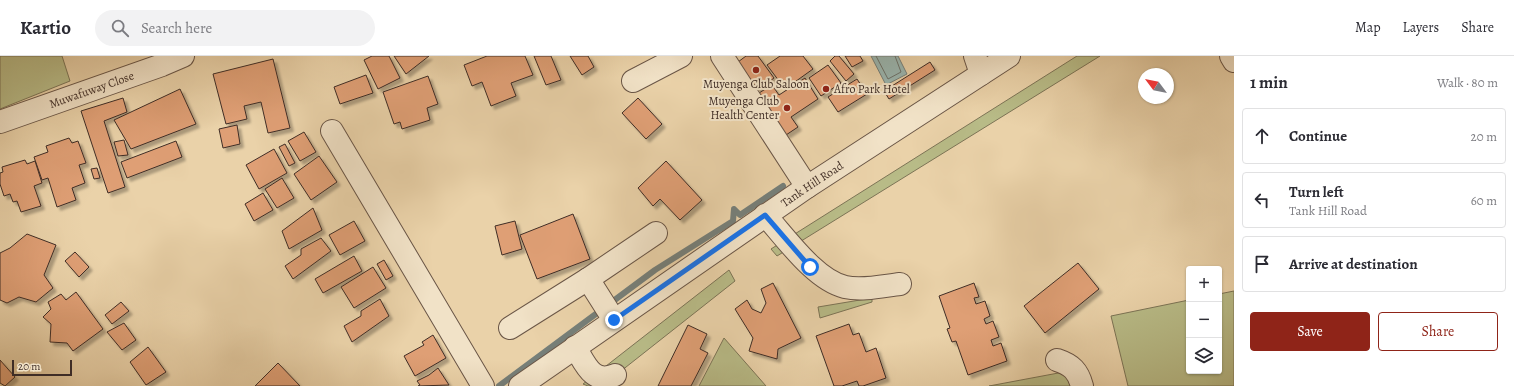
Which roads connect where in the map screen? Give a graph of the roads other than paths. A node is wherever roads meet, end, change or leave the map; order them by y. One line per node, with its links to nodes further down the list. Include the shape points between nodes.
1 (183, 56): 9 (street, Muwafuway Close)
2 (681, 56): 8 (street)
3 (722, 56): 11 (street)
4 (1009, 56): 7 (street, Tank Hill Road)
5 (1231, 56): 6 (street)
6 (1234, 61)
7 (978, 65): 11 (street, Tank Hill Road)
8 (633, 81)
9 (0, 122)
10 (332, 130): 21 (street)
11 (806, 187): 12 (street, Tank Hill Road)
12 (765, 215): 15 (street, via 818,275 831,282 845,288); 16 (street, Tank Hill Road)
13 (656, 232): 14 (street)
14 (588, 279): 16 (street); 17 (street)
15 (900, 284)
16 (614, 320): 18 (street, Tank Hill Road)
17 (510, 328)
18 (575, 347): 20 (street, via 596,376 605,378); 22 (street, Tank Hill Road)
19 (1057, 360): 23 (street, via 1074,368)
20 (615, 375)
21 (483, 386)
22 (520, 386)
23 (1082, 386)

